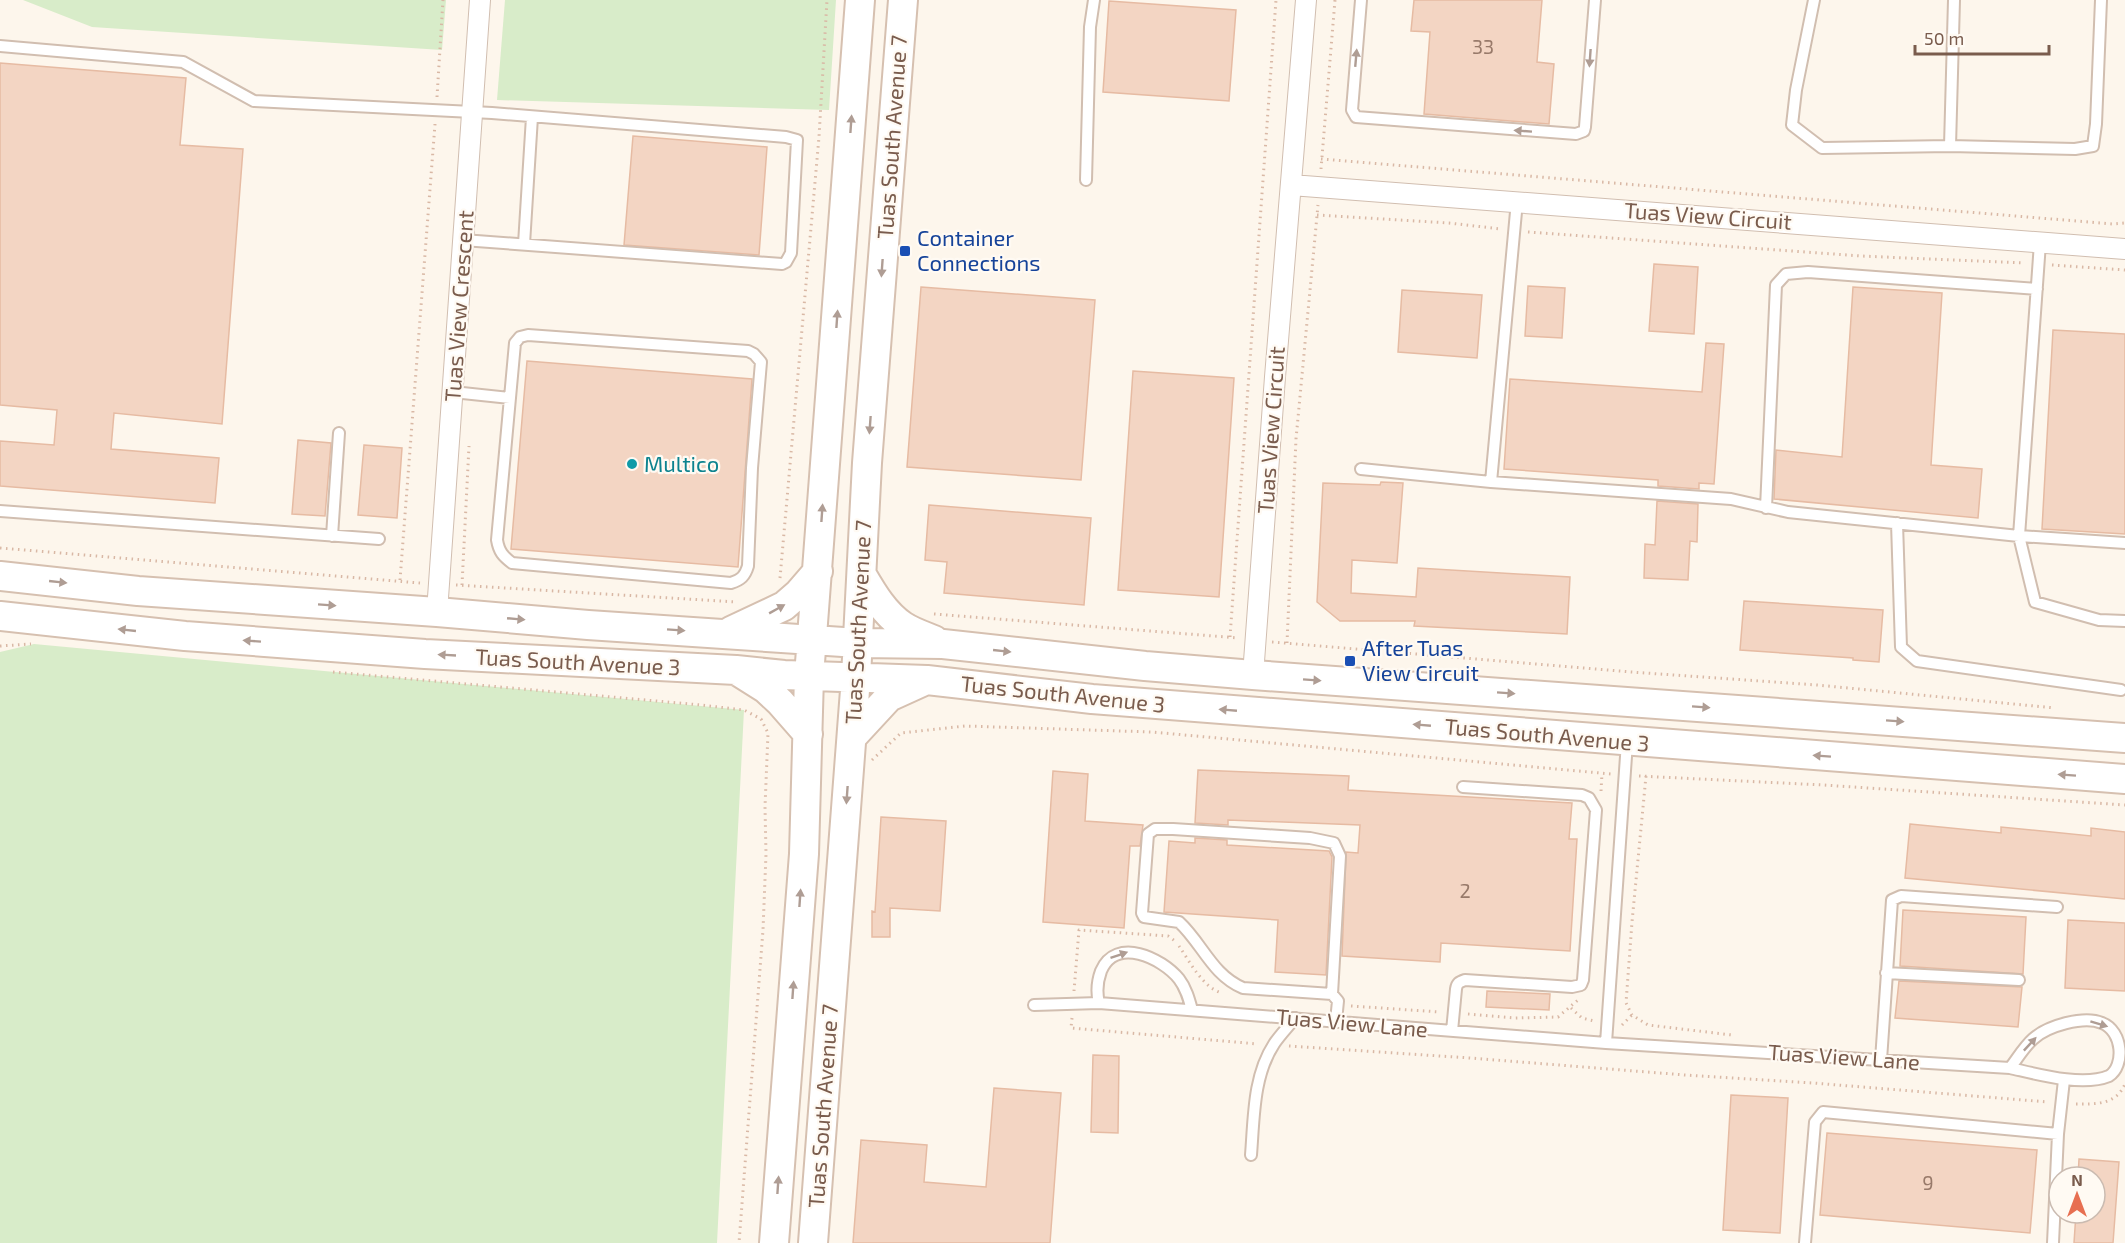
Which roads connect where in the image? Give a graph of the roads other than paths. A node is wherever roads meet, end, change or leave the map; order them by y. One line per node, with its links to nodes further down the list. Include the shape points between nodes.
1 (480, 0): 12 (street, Tuas View Crescent)
2 (860, 0): 35 (street, Tuas South Avenue 7, one-way to 2)
3 (903, 0): 36 (street, Tuas South Avenue 7, one-way to 36)
4 (1094, 0): 15 (lane)
5 (1306, 0): 16 (street, Tuas View Circuit)
6 (1361, 0): 7 (lane, one-way to 6, via 1585,127 1576,134 1356,117 1352,110)
7 (1595, 0)
8 (1814, 0): 14 (lane, via 1792,125 1822,147)
9 (1954, 0): 14 (lane)
10 (2101, 0): 14 (lane, via 2093,146)
11 (0, 46): 12 (lane, via 183,62 254,101)
12 (473, 112): 13 (lane); 18 (street, Tuas View Crescent)
13 (532, 117): 20 (lane); 20 (lane, via 786,137 794,138 798,145 791,253 782,264)
14 (1950, 146)
15 (1086, 180)
16 (1291, 185): 17 (street, Tuas View Circuit); 46 (street, Tuas View Circuit)
17 (1517, 201): 19 (street, Tuas View Circuit); 27 (lane)
18 (463, 240): 20 (lane); 23 (street, Tuas View Crescent)
19 (2040, 243): 21 (street, Tuas View Circuit); 22 (lane)
20 (524, 244)
21 (2125, 249)
22 (2037, 289): 28 (lane, via 1808,272 1786,274 1776,285); 32 (lane)
23 (453, 392): 24 (lane); 38 (street, Tuas View Crescent)
24 (510, 398): 24 (lane, via 497,540 499,550 512,563 731,583 745,575 761,362 754,354 528,335 515,343)
25 (339, 433): 31 (lane)
26 (1360, 469): 27 (lane)
27 (1491, 482): 28 (lane, via 1731,499)
28 (1766, 508): 30 (lane)
29 (0, 511): 31 (lane)
30 (1897, 523): 32 (lane); 50 (lane, via 1901,647 1917,661)
31 (332, 536): 33 (lane)
32 (2019, 536): 34 (lane); 40 (lane, via 2035,602 2099,620)
33 (379, 539)
34 (2125, 543)
35 (818, 572): 41 (street, one-way to 35, via 784,606); 42 (street, Tuas South Avenue 7)
36 (862, 575): 43 (street, Tuas South Avenue 7); 44 (street, via 879,603 904,627)
37 (0, 576): 38 (street, Tuas South Avenue 3, one-way to 38, via 138,591)
38 (438, 598): 41 (street, Tuas South Avenue 3, one-way to 41, via 588,625)
39 (0, 616): 45 (street, Tuas South Avenue 3, one-way to 39, via 425,654 196,637)
40 (2125, 621)
41 (726, 633): 42 (street, Tuas South Avenue 3)
42 (812, 639): 43 (street, Tuas South Avenue 3); 47 (street, Tuas South Avenue 7)
43 (858, 643): 44 (street, Tuas South Avenue 3); 48 (street, Tuas South Avenue 7)
44 (944, 644): 46 (street, Tuas South Avenue 3, one-way to 46)
45 (736, 670): 47 (street, Tuas South Avenue 3); 51 (street, via 766,689)
46 (1253, 675): 53 (street, Tuas South Avenue 3, one-way to 53)
47 (809, 676): 48 (street, Tuas South Avenue 3); 51 (street, Tuas South Avenue 7)
48 (856, 677): 49 (street, Tuas South Avenue 3); 52 (street, Tuas South Avenue 7)
49 (927, 680): 52 (street, via 889,697); 54 (street, Tuas South Avenue 3, one-way to 49, via 1104,700)
50 (2121, 690)
51 (808, 734): 73 (street, Tuas South Avenue 7, one-way to 51, via 804,854)
52 (852, 736): 74 (street, Tuas South Avenue 7, one-way to 74)
53 (2125, 738)
54 (1627, 742): 55 (street, Tuas South Avenue 3, one-way to 54); 67 (lane)
55 (2125, 779)
56 (1463, 787): 66 (lane, via 1582,795 1596,810 1581,985 1465,980 1457,984)
57 (2057, 907): 58 (lane, via 1901,896 1890,904)
58 (1886, 973): 59 (lane); 68 (lane)
59 (2019, 980)
60 (1332, 994): 60 (lane, via 1340,856 1334,843 1173,829 1155,829 1148,834 1144,917 1179,922 1209,961 1237,986); 65 (lane, via 1336,998)
61 (1099, 1003): 62 (lane, Tuas View Lane); 63 (lane, Tuas View Lane); 63 (lane, one-way to 63, via 1096,992 1104,966 1110,957 1128,952 1167,967 1181,981)
62 (1034, 1005)
63 (1192, 1010): 64 (lane, Tuas View Lane)
64 (1295, 1018): 65 (lane, Tuas View Lane); 72 (lane, via 1273,1046 1262,1071 1256,1092)
65 (1336, 1022): 66 (lane, Tuas View Lane)
66 (1452, 1031): 67 (lane, Tuas View Lane)
67 (1606, 1043): 68 (lane, Tuas View Lane)
68 (1881, 1060): 69 (lane, Tuas View Lane)
69 (2010, 1068): 70 (lane, Tuas View Lane); 70 (lane, Tuas View Lane, one-way to 70, via 2033,1039 2054,1026 2101,1022 2113,1030 2121,1041 2121,1066 2110,1076)
70 (2064, 1080): 71 (lane)
71 (2058, 1134): 75 (lane, via 1823,1112 1815,1122); 76 (lane)
72 (1251, 1155)
73 (774, 1243)
74 (813, 1243)
75 (1805, 1243)
76 (2053, 1243)

